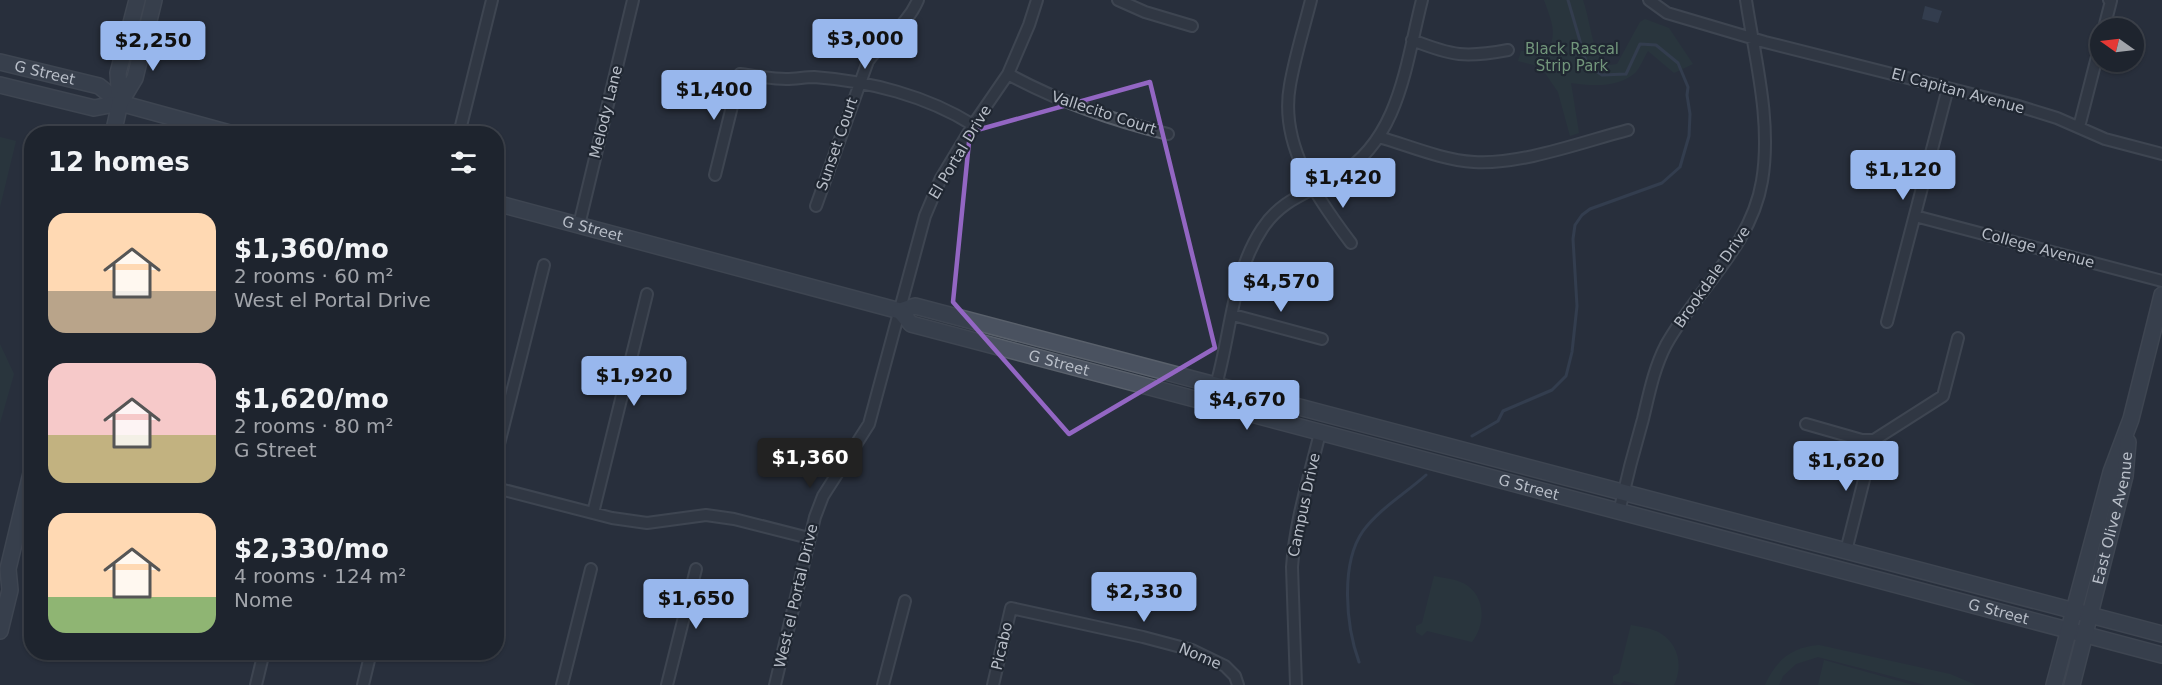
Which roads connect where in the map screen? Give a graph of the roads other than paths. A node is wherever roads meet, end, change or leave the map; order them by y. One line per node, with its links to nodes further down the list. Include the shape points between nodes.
1 (137, 0): 24 (street, via 118,73)
2 (154, 0): 24 (street, via 135,78)
3 (492, 0): 28 (street)
4 (633, 0): 39 (street, Melody Lane)
5 (918, 0): 21 (street, Sunset Court, via 907,21 876,49)
6 (1037, 0): 20 (street, El Portal Drive)
7 (1118, 0): 14 (street)
8 (1311, 0): 35 (street, via 1290,85 1288,110 1291,138)
9 (1422, 0): 16 (street)
10 (1649, 0): 15 (street, El Capitan Avenue, via 1667,13)
11 (1746, 0): 15 (street, Brookdale Drive)
12 (2110, 0): 13 (street)
13 (2106, 18)
14 (1192, 26)
15 (1752, 37): 23 (street, El Capitan Avenue); 57 (street, Brookdale Drive, via 1765,134 1762,183 1747,231 1665,347)
16 (1412, 40): 17 (street, via 1464,56); 32 (street, via 1395,106)
17 (1508, 50)
18 (0, 62): 24 (street, G Street, via 99,86)
19 (2093, 72): 29 (street)
20 (1008, 74): 25 (street, El Portal Drive); 31 (street, Vallecito Court, via 1078,107)
21 (858, 83): 25 (street, via 935,105); 34 (street, via 740,74); 37 (street, Sunset Court)
22 (0, 85): 24 (street, G Street, via 94,108)
23 (1948, 88): 29 (street, El Capitan Avenue, via 2036,111); 38 (street)
24 (120, 103): 26 (street); 27 (street, G Street)
25 (973, 125): 45 (street, El Portal Drive, via 933,194)
26 (114, 126)
27 (204, 126)
28 (461, 126)
29 (2079, 127): 33 (street, El Capitan Avenue, via 2104,139)
30 (1628, 130): 32 (street, via 1491,163 1451,158)
31 (1168, 134)
32 (1379, 137): 35 (street, via 1350,168)
33 (2162, 154)
34 (715, 175)
35 (1313, 189): 40 (street); 46 (street, via 1276,211 1262,229 1247,259)
36 (504, 205): 39 (street, G Street)
37 (816, 206)
38 (1915, 216): 42 (street, College Avenue); 47 (street)
39 (579, 225): 45 (street, G Street)
40 (1351, 243)
41 (544, 265): 52 (street)
42 (2162, 281)
43 (647, 294): 60 (street)
44 (2162, 295): 51 (street, East Olive Avenue)
45 (900, 310): 50 (street, G Street, via 915,306); 54 (street, G Street, via 911,324); 61 (street, West el Portal Drive, via 869,424 823,496)
46 (1233, 315): 49 (street); 50 (street)
47 (1887, 322)
48 (1958, 338): 55 (street, via 1942,396)
49 (1322, 339)
50 (1216, 385): 57 (street, G Street)
51 (2131, 418): 69 (street, East Olive Avenue, via 2111,472); 70 (street, East Olive Avenue, via 2125,476)
52 (504, 424)
53 (1806, 424): 55 (street)
54 (1320, 433): 59 (street, G Street); 86 (street, Campus Drive, via 1293,549)
55 (1874, 440): 62 (street)
56 (504, 490): 60 (street)
57 (1623, 492): 59 (street, Brookdale Drive); 62 (street, G Street)
58 (24, 499): 66 (street)
59 (1619, 512): 65 (street, G Street)
60 (593, 513): 61 (street, via 646,523 706,515)
61 (809, 538): 82 (street, West el Portal Drive)
62 (1846, 551): 65 (street); 69 (street, G Street)
63 (591, 569): 80 (street)
64 (696, 569): 81 (street)
65 (1840, 571): 72 (street, G Street)
66 (4, 575): 71 (street, via 10,590)
67 (905, 601): 83 (street)
68 (1011, 608): 84 (street, Picabo); 85 (street, Nome, via 1192,650 1225,666)
69 (2074, 610): 70 (street, G Street); 72 (street, East Olive Avenue)
70 (2090, 615): 73 (street, G Street); 74 (street, East Olive Avenue)
71 (0, 631)
72 (2069, 631): 74 (street, G Street); 87 (street, East Olive Avenue)
73 (2162, 634)
74 (2085, 635): 75 (street, G Street); 88 (street, East Olive Avenue)
75 (2162, 656)
76 (262, 660): 78 (street)
77 (369, 660): 79 (street)
78 (256, 685)
79 (363, 685)
80 (562, 685)
81 (667, 685)
82 (776, 685)
83 (883, 685)
84 (993, 685)
85 (1238, 685)
86 (1296, 685)
87 (2054, 685)
88 (2072, 685)

